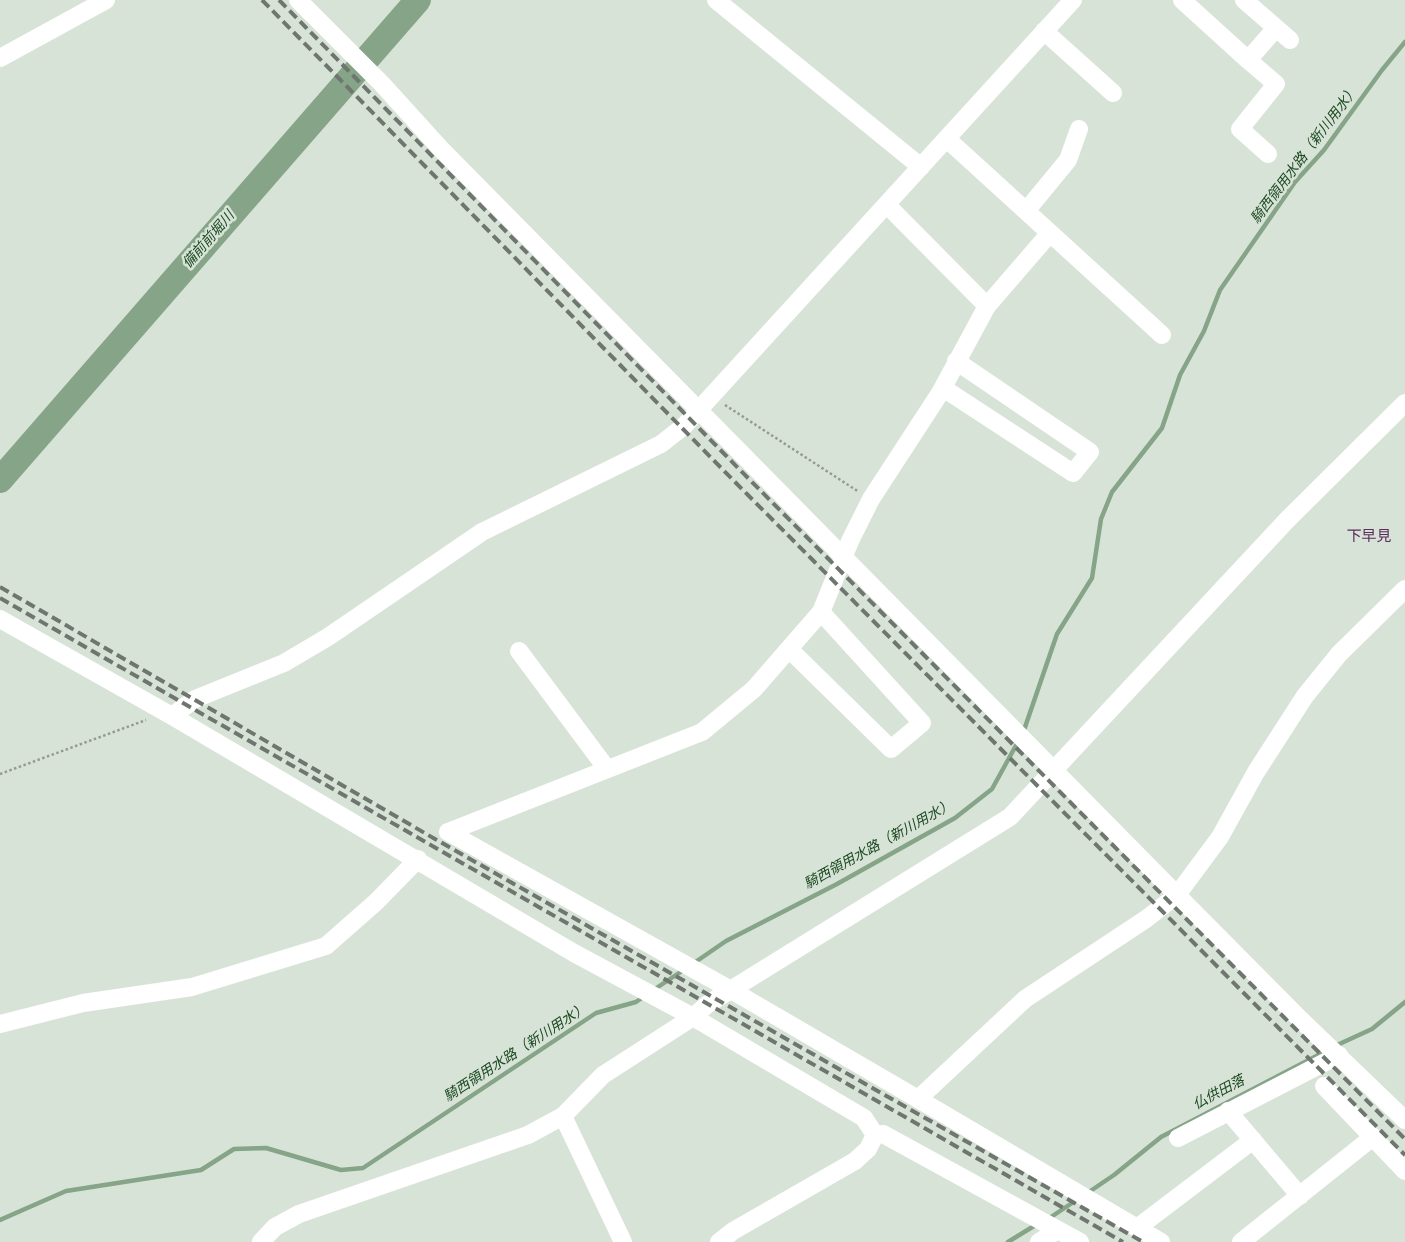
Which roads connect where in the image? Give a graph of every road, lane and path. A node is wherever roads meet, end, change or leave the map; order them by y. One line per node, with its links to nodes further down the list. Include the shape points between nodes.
1 (106, 0): 10 (street)
2 (298, 0): 26 (street)
3 (716, 0): 16 (street)
4 (1073, 0): 8 (street)
5 (1182, 0): 11 (street)
6 (1244, 0): 7 (street)
7 (1276, 28): 9 (street); 11 (street)
8 (1044, 31): 12 (street); 14 (street)
9 (1290, 40)
10 (0, 58)
11 (1248, 60): 15 (street, via 1276,84 1240,129)
12 (1113, 93)
13 (1079, 129): 18 (street, via 1068,160)
14 (947, 139): 16 (street); 18 (street)
15 (1268, 154)
16 (921, 167): 17 (street)
17 (887, 205): 20 (street); 24 (street)
18 (1026, 212): 19 (street)
19 (1050, 233): 20 (street); 21 (street)
20 (987, 306): 22 (street)
21 (1162, 335)
22 (956, 361): 23 (street); 23 (street, via 1090,452 1073,473)
23 (943, 388): 27 (street)
24 (711, 396): 26 (street); 27 (path)
25 (1405, 403): 36 (street, via 1287,520)
26 (698, 410): 28 (street); 34 (street, via 661,444 482,532 328,637 284,662)
27 (871, 499): 28 (street)
28 (843, 557): 30 (street); 36 (street)
29 (1405, 589): 39 (street, via 1339,654 1305,696 1256,772 1220,837)
30 (821, 612): 32 (street); 32 (street, via 922,723 891,749)
31 (0, 619): 34 (street)
32 (789, 649): 35 (street, via 754,689 702,732)
33 (519, 651): 35 (street)
34 (166, 712): 37 (path); 38 (street)
35 (607, 769): 40 (street, via 448,832)
36 (1054, 770): 39 (street); 40 (street, via 1010,817)
37 (0, 774)
38 (418, 859): 41 (street, via 574,953); 42 (street, via 326,946 192,987 83,1003)
39 (1177, 895): 43 (street); 45 (street, via 1024,999)
40 (731, 990): 41 (street); 45 (street)
41 (693, 1017): 47 (street, via 603,1075); 49 (street, via 864,1118)
42 (0, 1024)
43 (1334, 1050): 46 (street); 48 (street)
44 (1324, 1086): 50 (street)
45 (918, 1099): 55 (street)
46 (1228, 1112): 51 (street); 52 (street)
47 (564, 1116): 57 (street, via 528,1135 299,1214 275,1227); 58 (street)
48 (1405, 1120)
49 (875, 1135): 56 (street, via 883,1134); 59 (street, via 868,1149 855,1161)
50 (1373, 1137): 53 (street); 54 (street)
51 (1178, 1138)
52 (1253, 1140): 54 (street); 55 (street)
53 (1405, 1171)
54 (1300, 1196): 63 (street)
55 (1137, 1228): 62 (street)
56 (1058, 1230): 60 (street); 61 (street)
57 (261, 1242)
58 (623, 1242)
59 (719, 1242)
60 (1039, 1242)
61 (1080, 1242)
62 (1161, 1242)
63 (1242, 1242)

